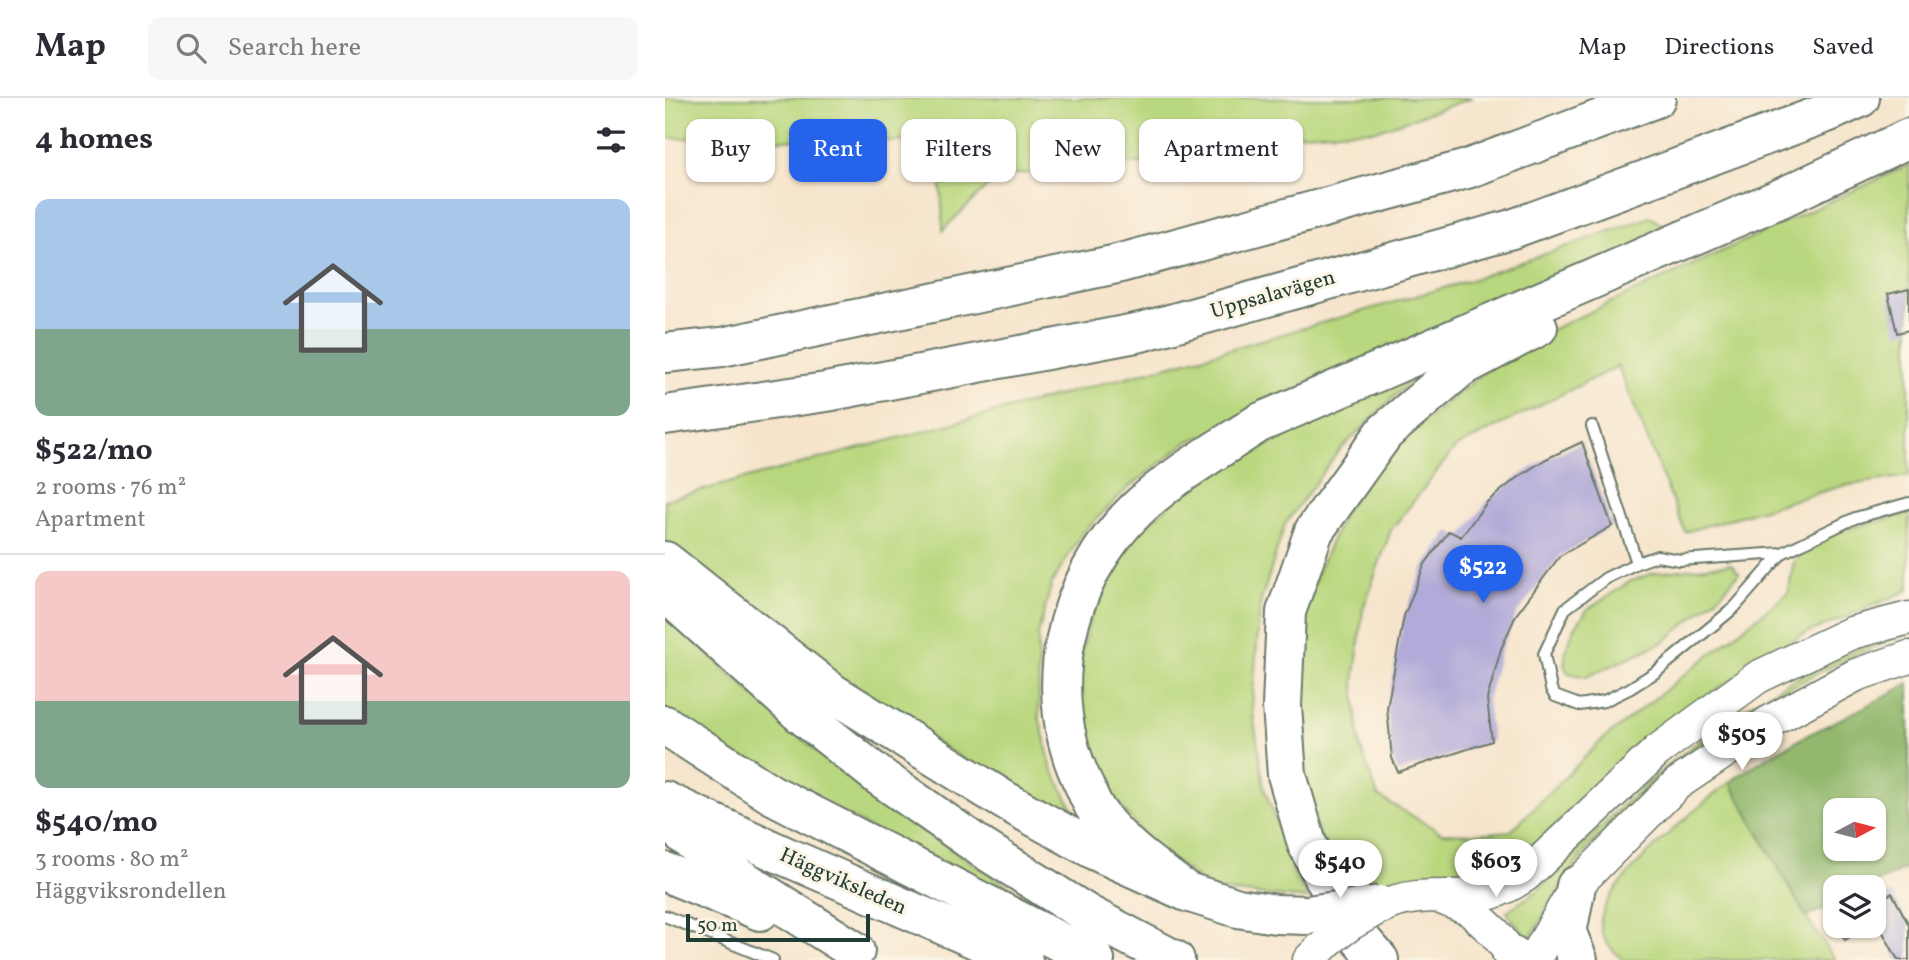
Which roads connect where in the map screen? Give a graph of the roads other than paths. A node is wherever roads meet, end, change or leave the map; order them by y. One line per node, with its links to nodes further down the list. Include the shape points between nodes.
1 (1655, 98): 5 (highway, via 1468,169 1117,264 722,347)
2 (1860, 98): 6 (highway, Uppsalavägen, via 1512,229 1142,332 826,392)
3 (1909, 138): 4 (highway)
4 (1781, 198): 20 (highway, via 1259,424 1196,463 1137,509 1105,548 1079,592 1066,634 1060,681 1063,724 1074,766 1099,815 1129,849); 31 (highway, via 1461,368 1385,432 1314,531 1286,612 1282,706 1287,775 1307,844 1349,926)
5 (665, 351)
6 (665, 415)
7 (1592, 426): 11 (lane)
8 (1909, 503): 9 (lane, via 1855,518)
9 (1783, 553): 11 (lane, via 1680,560 1657,556); 11 (lane, via 1734,608 1638,684 1604,701 1579,705 1555,696 1544,654 1565,609 1606,578)
10 (665, 561): 20 (highway, via 842,699 1004,800 1096,851)
11 (1637, 562)
12 (665, 593): 30 (highway, via 801,715 879,776 1040,885)
13 (1909, 618): 21 (main road, via 1851,633 1758,677 1657,751 1527,875 1509,886 1483,895)
14 (1909, 657): 19 (main road, via 1856,675 1769,722 1677,784)
15 (665, 725): 29 (highway, via 771,794)
16 (665, 801): 28 (highway, Häggviksleden)
17 (665, 819): 25 (highway, via 720,865)
18 (665, 872): 25 (highway)
19 (1576, 886): 26 (main road); 32 (highway, via 1567,933)
20 (1188, 892): 24 (highway, via 1276,914)
21 (1438, 896): 22 (main road, via 1414,896); 26 (main road, via 1470,910)
22 (1383, 905): 24 (highway, bridge)
23 (665, 916): 27 (lane)
24 (1315, 938)
25 (866, 955)
26 (1520, 959)
27 (773, 960)
28 (1023, 960)
29 (1095, 960)
30 (1175, 960)
31 (1380, 960)
32 (1578, 960)

